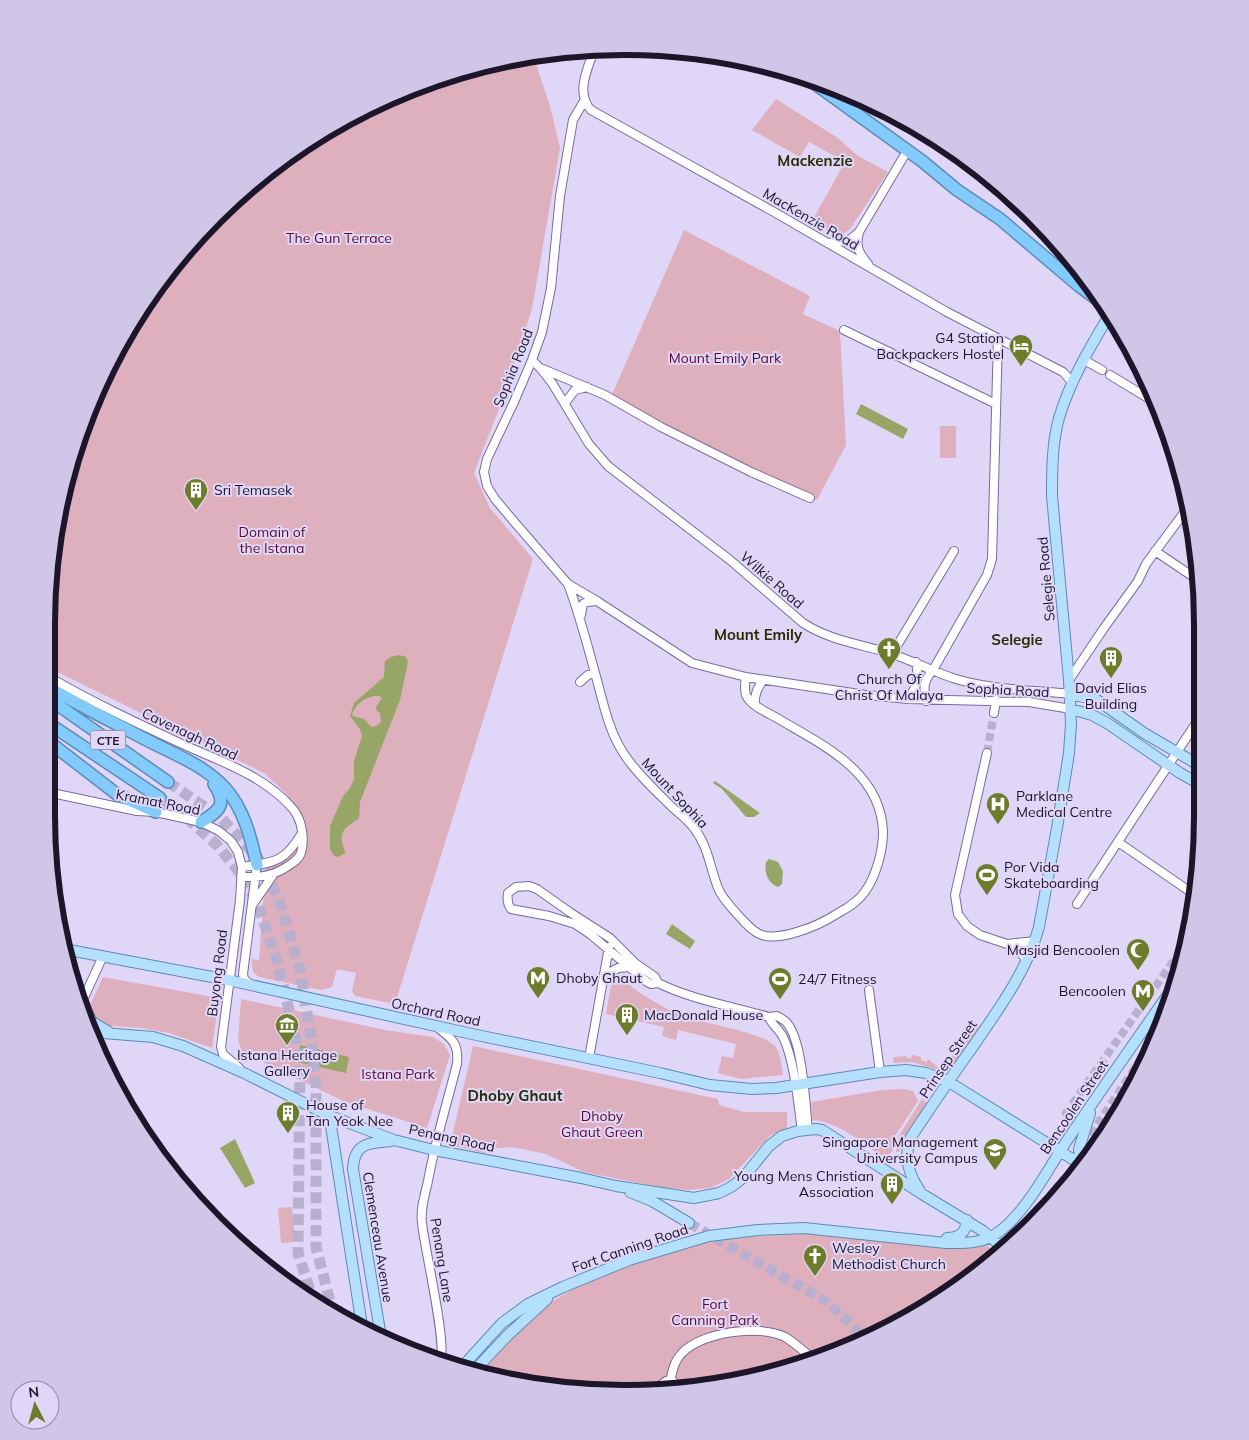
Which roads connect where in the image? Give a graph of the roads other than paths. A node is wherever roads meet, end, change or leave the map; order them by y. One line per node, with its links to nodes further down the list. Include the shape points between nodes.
1 (592, 56): 3 (street, via 585,77)
2 (826, 92): 4 (highway)
3 (584, 100): 6 (street, MacKenzie Road, via 591,110); 12 (street, Sophia Road, via 573,120 560,196 549,300)
4 (907, 151): 5 (street); 8 (highway, via 1000,219)
5 (859, 232): 6 (street, via 848,241); 7 (street, via 859,253)
6 (828, 243): 7 (street, MacKenzie Road)
7 (869, 266): 11 (street, MacKenzie Road)
8 (1085, 290)
9 (1106, 321): 13 (main road, Selegie Road)
10 (844, 330): 21 (street)
11 (998, 338): 17 (street, MacKenzie Road, via 1063,372); 21 (street)
12 (532, 360): 14 (street, Wilkie Road); 27 (street, Sophia Road, via 484,472 487,486 495,499)
13 (1084, 360): 15 (street); 17 (main road, Selegie Road)
14 (541, 369): 18 (street); 20 (street, Wilkie Road)
15 (1102, 370)
16 (1110, 375): 19 (street)
17 (1073, 382): 37 (main road, Selegie Road, via 1059,420 1052,472)
18 (587, 387): 20 (street, via 575,390); 22 (street, via 751,472)
19 (1146, 397)
20 (565, 403): 30 (street, Wilkie Road, via 589,444 608,466 730,560 803,623 829,636)
21 (996, 404): 32 (street, via 992,559 988,575)
22 (810, 498)
23 (1183, 514): 24 (street)
24 (1155, 551): 26 (street); 37 (street)
25 (954, 552): 30 (street)
26 (1192, 576)
27 (568, 584): 28 (street, Sophia Road); 29 (street, Mount Sophia)
28 (600, 603): 29 (street, via 583,604); 34 (street, Sophia Road, via 692,663)
29 (581, 620): 33 (street, Mount Sophia)
30 (892, 654): 31 (street, Wilkie Road)
31 (916, 662): 32 (street, Wilkie Road); 41 (street, via 918,680)
32 (933, 670): 40 (street, Wilkie Road, via 974,684); 43 (street, via 924,684)
33 (595, 673): 38 (street); 45 (street, Mount Sophia, via 612,732 625,757 646,782 693,826 708,852 723,897 749,927 760,934 785,935 828,920 864,894 880,856 883,833 876,801 852,766)
34 (746, 677): 36 (street, Sophia Road); 45 (street, via 746,696)
35 (55, 680): 62 (street, Cavenagh Road, via 91,701 245,773 273,791 294,810)
36 (763, 680): 41 (street, Sophia Road); 45 (street, via 756,692)
37 (1069, 680): 40 (main road, Selegie Road)
38 (580, 682)
39 (55, 691): 55 (highway)
40 (1070, 694): 46 (main road, Selegie Road); 52 (main road, via 1098,700)
41 (908, 699): 43 (street, Sophia Road)
42 (996, 700): 43 (street, Sophia Road); 46 (street, Sophia Road); 47 (street)
43 (926, 701)
44 (55, 703): 57 (highway, CTE)
45 (755, 705)
46 (1071, 709): 54 (main road, via 1108,723); 72 (main road, Selegie Road, via 1069,753 1058,828)
47 (994, 713)
48 (1194, 727): 52 (street)
49 (55, 728): 59 (highway, CTE)
50 (55, 746): 60 (highway, via 118,795)
51 (987, 753): 73 (street, via 956,905 958,914 968,926 991,939)
52 (1178, 753): 53 (main road); 54 (street)
53 (1194, 762)
54 (1169, 765): 56 (main road); 63 (street)
55 (206, 772): 61 (highway, via 222,800 218,811); 65 (highway, via 225,788 245,820 251,835)
56 (1194, 780)
57 (168, 782)
58 (55, 794): 60 (street, Kramat Road)
59 (160, 798)
60 (156, 812): 61 (street, Kramat Road)
61 (201, 822): 64 (street, Kramat Road, via 231,841)
62 (302, 833): 65 (street, Cavenagh Road, via 281,859); 66 (street, Cavenagh Road, via 303,844 297,860)
63 (1118, 842): 68 (street); 69 (street)
64 (242, 867): 65 (street, Cavenagh Road); 67 (street, Buyong Road)
65 (256, 871): 66 (street, Cavenagh Road); 67 (street, Cavenagh Road); 70 (street, Buyong Road)
66 (274, 875): 70 (street)
67 (241, 877): 80 (street, Buyong Road)
68 (1189, 891)
69 (1077, 904)
70 (252, 905): 82 (street, Buyong Road, via 243,974)
71 (610, 938): 75 (street); 75 (street, via 537,889 516,887 508,893 508,906 515,911 569,921); 81 (street)
72 (1035, 941): 73 (street); 77 (main road, Prinsep Street)
73 (1012, 944): 77 (street)
74 (71, 950): 76 (main road, Orchard Road)
75 (609, 950): 78 (street); 79 (street)
76 (103, 956): 80 (main road, Orchard Road); 84 (street)
77 (1027, 960): 93 (main road, Prinsep Street, via 997,1011)
78 (629, 967): 79 (street, via 618,968); 81 (street, via 647,982)
79 (605, 975): 90 (street)
80 (228, 980): 82 (main road, Orchard Road); 92 (street, Buyong Road, via 221,1047 223,1054)
81 (658, 983): 94 (street, via 692,997 756,1009 769,1017 785,1040)
82 (252, 985): 87 (main road, Orchard Road)
83 (869, 990): 91 (street)
84 (84, 996)
85 (1163, 1002): 95 (main road, Bencoolen Street)
86 (94, 1023): 89 (main road)
87 (435, 1026): 90 (main road, Orchard Road); 99 (street, Penang Lane, via 452,1039 458,1053)
88 (98, 1033): 89 (main road, Penang Road)
89 (112, 1034): 92 (main road, Penang Road, via 166,1040)
90 (589, 1058): 94 (main road, Orchard Road, via 724,1087 752,1089)
91 (880, 1072): 93 (main road, Orchard Road, via 913,1071); 94 (main road, Orchard Road)
92 (244, 1073): 96 (main road, Penang Road)
93 (948, 1082): 100 (main road, Orchard Road); 104 (main road, Prinsep Street, via 908,1144 910,1172)
94 (799, 1085): 97 (street)
95 (1091, 1106): 100 (main road, Bencoolen Street); 101 (main road, via 1079,1148)
96 (328, 1115): 98 (main road, Penang Road); 106 (main road)
97 (805, 1130): 103 (main road, Penang Road, via 775,1141 743,1178 719,1193 694,1198); 104 (main road, via 831,1134)
98 (394, 1140): 99 (main road, Penang Road); 105 (main road, Clemenceau Avenue, via 370,1142 358,1151 353,1163)
99 (434, 1150): 103 (main road, Penang Road); 115 (street, Penang Lane, via 422,1216)
100 (1060, 1152): 102 (main road, Orchard Road); 109 (main road, Bencoolen Street, via 1011,1222)
101 (1080, 1156)
102 (1076, 1162)
103 (616, 1186): 108 (main road, via 652,1201)
104 (922, 1194): 107 (main road)
105 (357, 1197): 106 (main road); 114 (main road, Clemenceau Avenue)
106 (342, 1199): 113 (main road)
107 (967, 1220): 109 (main road); 110 (main road, Fort Canning Road, via 966,1229 958,1236)
108 (689, 1223)
109 (991, 1236): 110 (main road, Fort Canning Road, via 969,1243); 111 (main road)
110 (920, 1240): 112 (main road, Fort Canning Road, via 804,1228 709,1236 646,1254)
111 (999, 1244)
112 (556, 1292): 117 (main road, Fort Canning Road, via 515,1312); 118 (main road, via 508,1334)
113 (361, 1320)
114 (380, 1329)
115 (442, 1355)
116 (807, 1355): 119 (street, via 784,1337 754,1329 704,1340 683,1352 675,1362)
117 (466, 1363)
118 (478, 1366)
119 (670, 1380): 120 (street); 121 (street)
120 (675, 1383)
121 (663, 1384)

